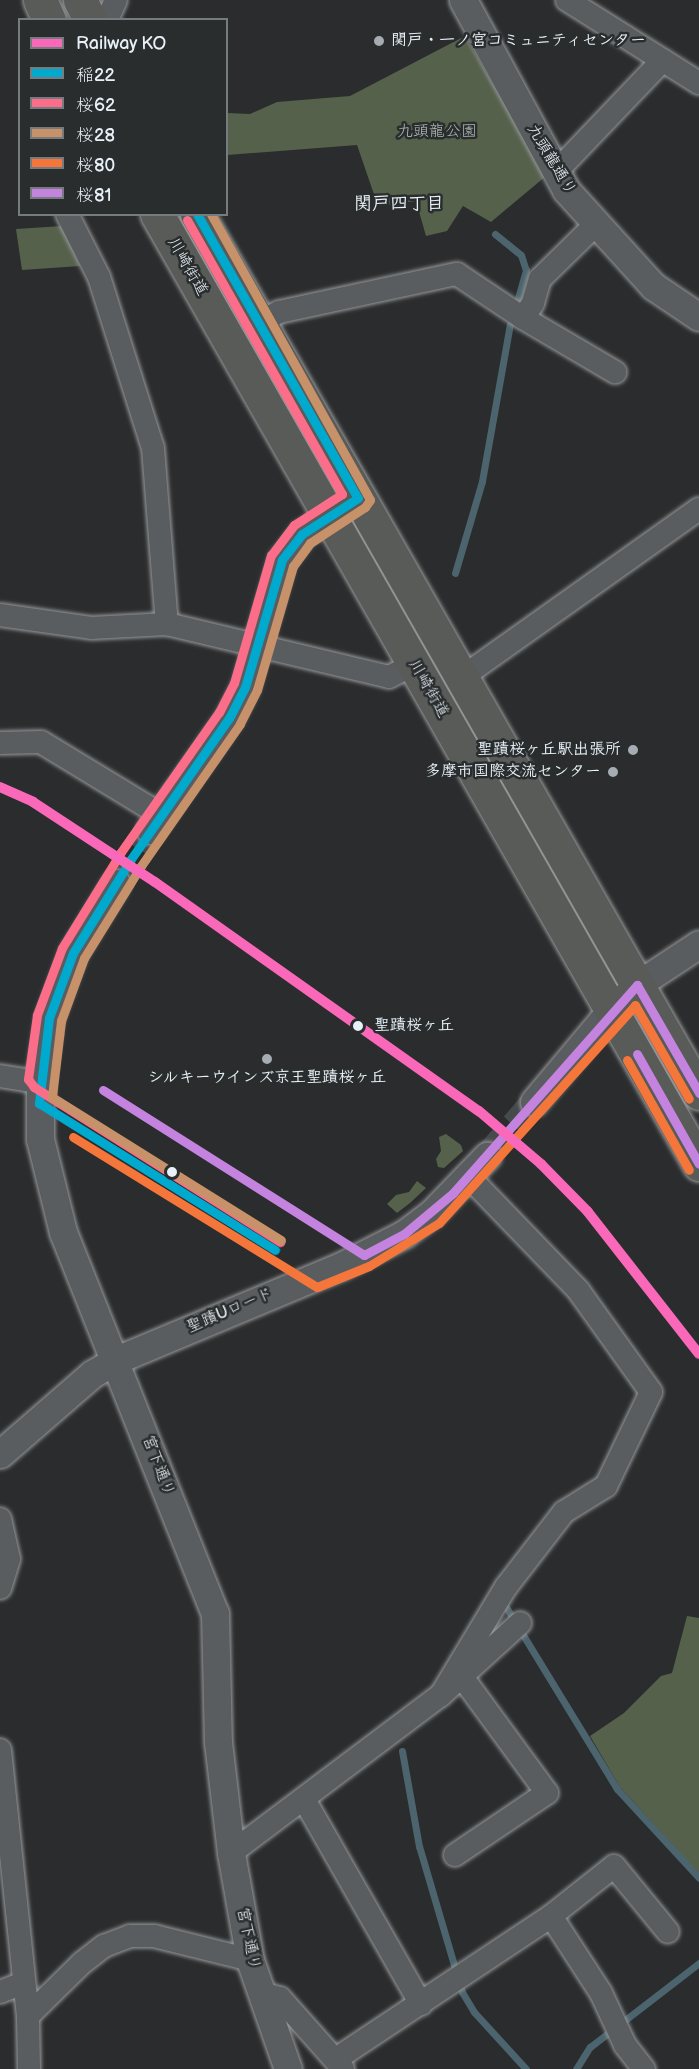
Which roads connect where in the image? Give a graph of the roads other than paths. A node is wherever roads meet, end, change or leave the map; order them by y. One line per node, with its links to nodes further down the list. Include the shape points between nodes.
1 (40, 0): 6 (main road)
2 (80, 0): 7 (main road)
3 (116, 0): 8 (street)
4 (463, 0): 11 (street, 九頭龍通り)
5 (567, 0): 9 (street)
6 (49, 18)
7 (89, 18)
8 (108, 18)
9 (663, 60): 10 (street); 11 (street)
10 (699, 83)
11 (555, 173): 15 (street, 九頭龍通り)
12 (68, 216): 24 (street, via 99,277 153,448)
13 (158, 216): 22 (main road, 川崎街道)
14 (198, 216): 18 (main road, 川崎街道)
15 (595, 225): 16 (street, 九頭龍通り, via 653,286); 17 (street, via 540,279 533,303)
16 (699, 317)
17 (523, 318): 18 (street, via 457,274 279,312); 19 (street)
18 (259, 323): 20 (main road, 川崎街道)
19 (615, 372)
20 (358, 498): 22 (street); 27 (main road, 川崎街道)
21 (699, 509): 27 (street)
22 (329, 516): 25 (street, via 302,534 282,560); 26 (main road, 川崎街道)
23 (0, 615): 24 (street, via 91,628)
24 (167, 624): 25 (street)
25 (258, 645): 26 (street, via 389,677); 29 (street, via 245,687 229,718)
26 (414, 664): 33 (main road, 川崎街道)
27 (461, 678): 32 (main road, 川崎街道)
28 (0, 743): 29 (street, via 41,742)
29 (156, 823)
30 (116, 883): 35 (street, 宮下通り, via 73,953 60,985 49,1018)
31 (699, 944): 32 (street)
32 (638, 985): 33 (street); 36 (main road, 川崎街道)
33 (612, 1010): 37 (street); 39 (main road, 川崎街道)
34 (0, 1076): 35 (street)
35 (39, 1082): 41 (street, 宮下通り, via 40,1139 47,1179 63,1232)
36 (699, 1093)
37 (534, 1102)
38 (487, 1156): 40 (street, 聖蹟Uロード)
39 (699, 1164)
40 (468, 1177): 41 (street, 聖蹟Uロード, via 431,1214 364,1255); 47 (street, via 578,1290 651,1392 606,1486 564,1512 506,1587)
41 (116, 1360): 42 (street, 聖蹟Uロード, via 92,1374); 50 (street, 宮下通り, via 215,1613 218,1742)
42 (0, 1454)
43 (0, 1519): 44 (street, via 9,1559)
44 (0, 1588)
45 (520, 1623): 46 (street)
46 (462, 1677): 47 (street); 51 (street, via 547,1793)
47 (441, 1695): 49 (street)
48 (0, 1750): 55 (street)
49 (305, 1801): 50 (street); 58 (street)
50 (231, 1853): 54 (street, 宮下通り)
51 (455, 1855)
52 (551, 1916): 53 (street, via 614,1866); 58 (street); 63 (street, via 601,1993 625,2045)
53 (668, 1932)
54 (250, 1960): 57 (street, 宮下通り); 59 (street, via 154,1936 130,1936 90,1957)
55 (23, 1983): 56 (street); 59 (street)
56 (1, 1991)
57 (261, 1992): 60 (street, via 280,1998); 62 (street, 宮下通り)
58 (421, 2004): 60 (street)
59 (28, 2016): 61 (street)
60 (340, 2064)
61 (29, 2069)
62 (288, 2069)
63 (644, 2069)

